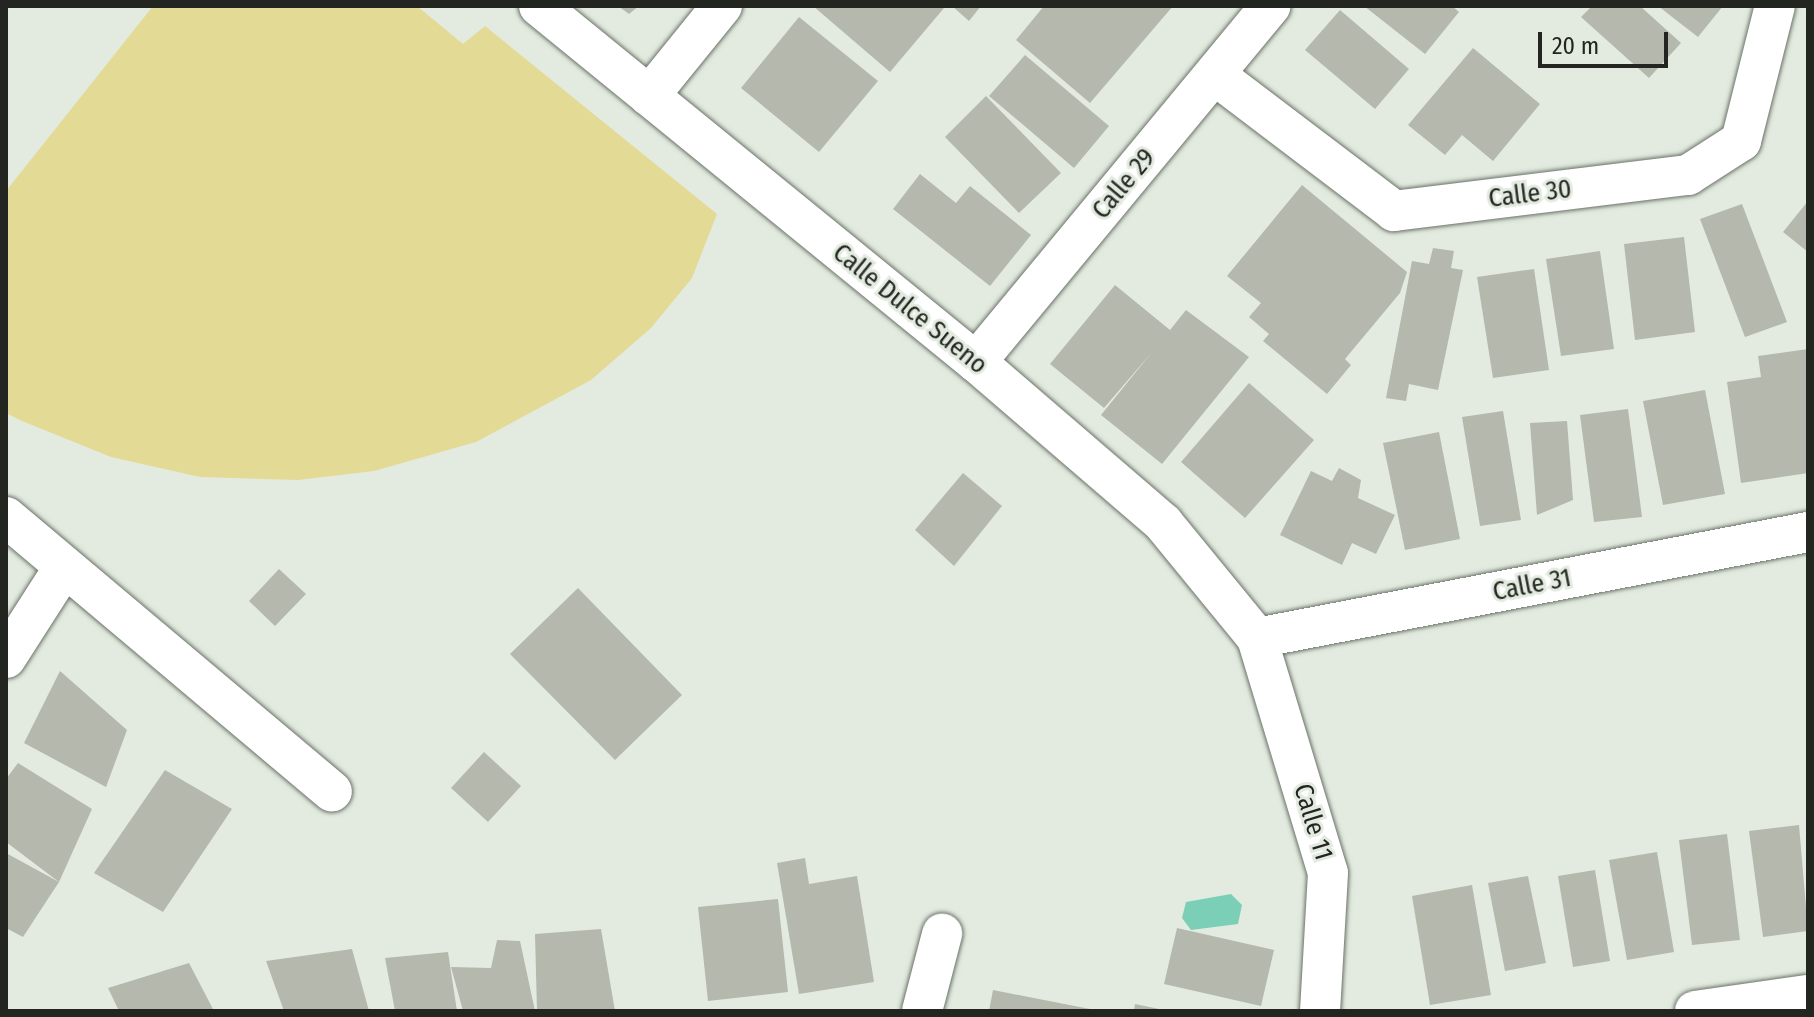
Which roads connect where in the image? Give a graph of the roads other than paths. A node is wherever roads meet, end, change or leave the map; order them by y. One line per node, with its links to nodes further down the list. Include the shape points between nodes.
1 (539, 6): 6 (street, Calle Dulce Sueno)
2 (722, 6): 6 (street)
3 (1271, 6): 5 (street, Calle 29)
4 (1775, 6): 5 (street, Calle 30, via 1741,141 1688,175 1673,177 1394,211)
5 (1215, 75): 7 (street, Calle 29)
6 (649, 96): 7 (street, Calle Dulce Sueno)
7 (976, 362): 11 (street, Calle Dulce Sueno, via 1163,523)
8 (6, 517): 10 (street)
9 (1808, 532): 11 (street, Calle 31)
10 (63, 569): 12 (street); 13 (street)
11 (1257, 638): 17 (street, Calle 11, via 1328,873)
12 (6, 658)
13 (332, 792)
14 (942, 934): 16 (street)
15 (1808, 995): 18 (street)
16 (922, 1011)
17 (1320, 1011)
18 (1695, 1011)

